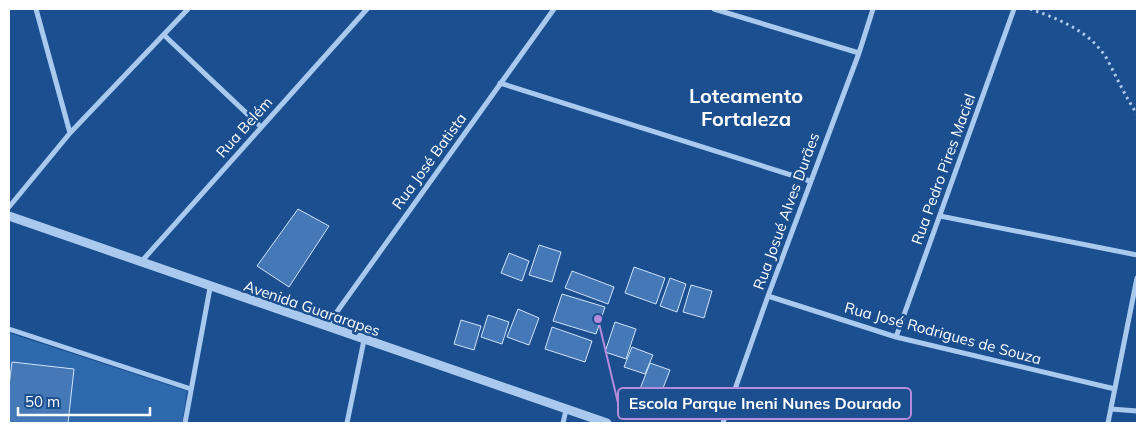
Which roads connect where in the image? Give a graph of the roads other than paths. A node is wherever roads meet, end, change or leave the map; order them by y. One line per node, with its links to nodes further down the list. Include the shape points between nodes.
1 (36, 9): 12 (street)
2 (188, 9): 8 (street)
3 (367, 9): 11 (street, Rua Belém)
4 (554, 9): 10 (street, Rua José Batista)
5 (714, 9): 9 (street)
6 (873, 9): 9 (street, Rua Josué Alves Durães)
7 (1014, 9): 16 (street, Rua Pedro Pires Maciel)
8 (165, 36): 11 (street); 12 (street)
9 (860, 53): 13 (street, Rua Josué Alves Durães)
10 (500, 83): 13 (street); 22 (street, Rua José Batista)
11 (261, 127): 18 (street, Rua Belém)
12 (70, 133): 14 (street)
13 (810, 181): 21 (street, Rua Josué Alves Durães)
14 (9, 207)
15 (9, 216): 18 (street, Avenida Guararapes)
16 (940, 216): 17 (street); 24 (street, Rua Pedro Pires Maciel)
17 (1137, 255)
18 (141, 262): 20 (street, Avenida Guararapes)
19 (1137, 278): 27 (street)
20 (210, 288): 22 (street, Avenida Guararapes); 26 (street)
21 (768, 296): 24 (street, Rua José Rodrigues de Souza); 35 (street, Rua Josué Alves Durães)
22 (326, 327): 25 (street, Avenida Guararapes)
23 (9, 329): 26 (street)
24 (896, 337): 27 (street, Rua José Rodrigues de Souza)
25 (364, 340): 29 (street, Avenida Guararapes); 32 (street)
26 (191, 388): 31 (street)
27 (1115, 388): 28 (street)
28 (1111, 409): 30 (street); 36 (street)
29 (566, 410): 33 (street); 34 (street, Avenida Guararapes)
30 (1137, 411)
31 (185, 423)
32 (347, 423)
33 (563, 423)
34 (607, 423)
35 (723, 423)
36 (1108, 423)

